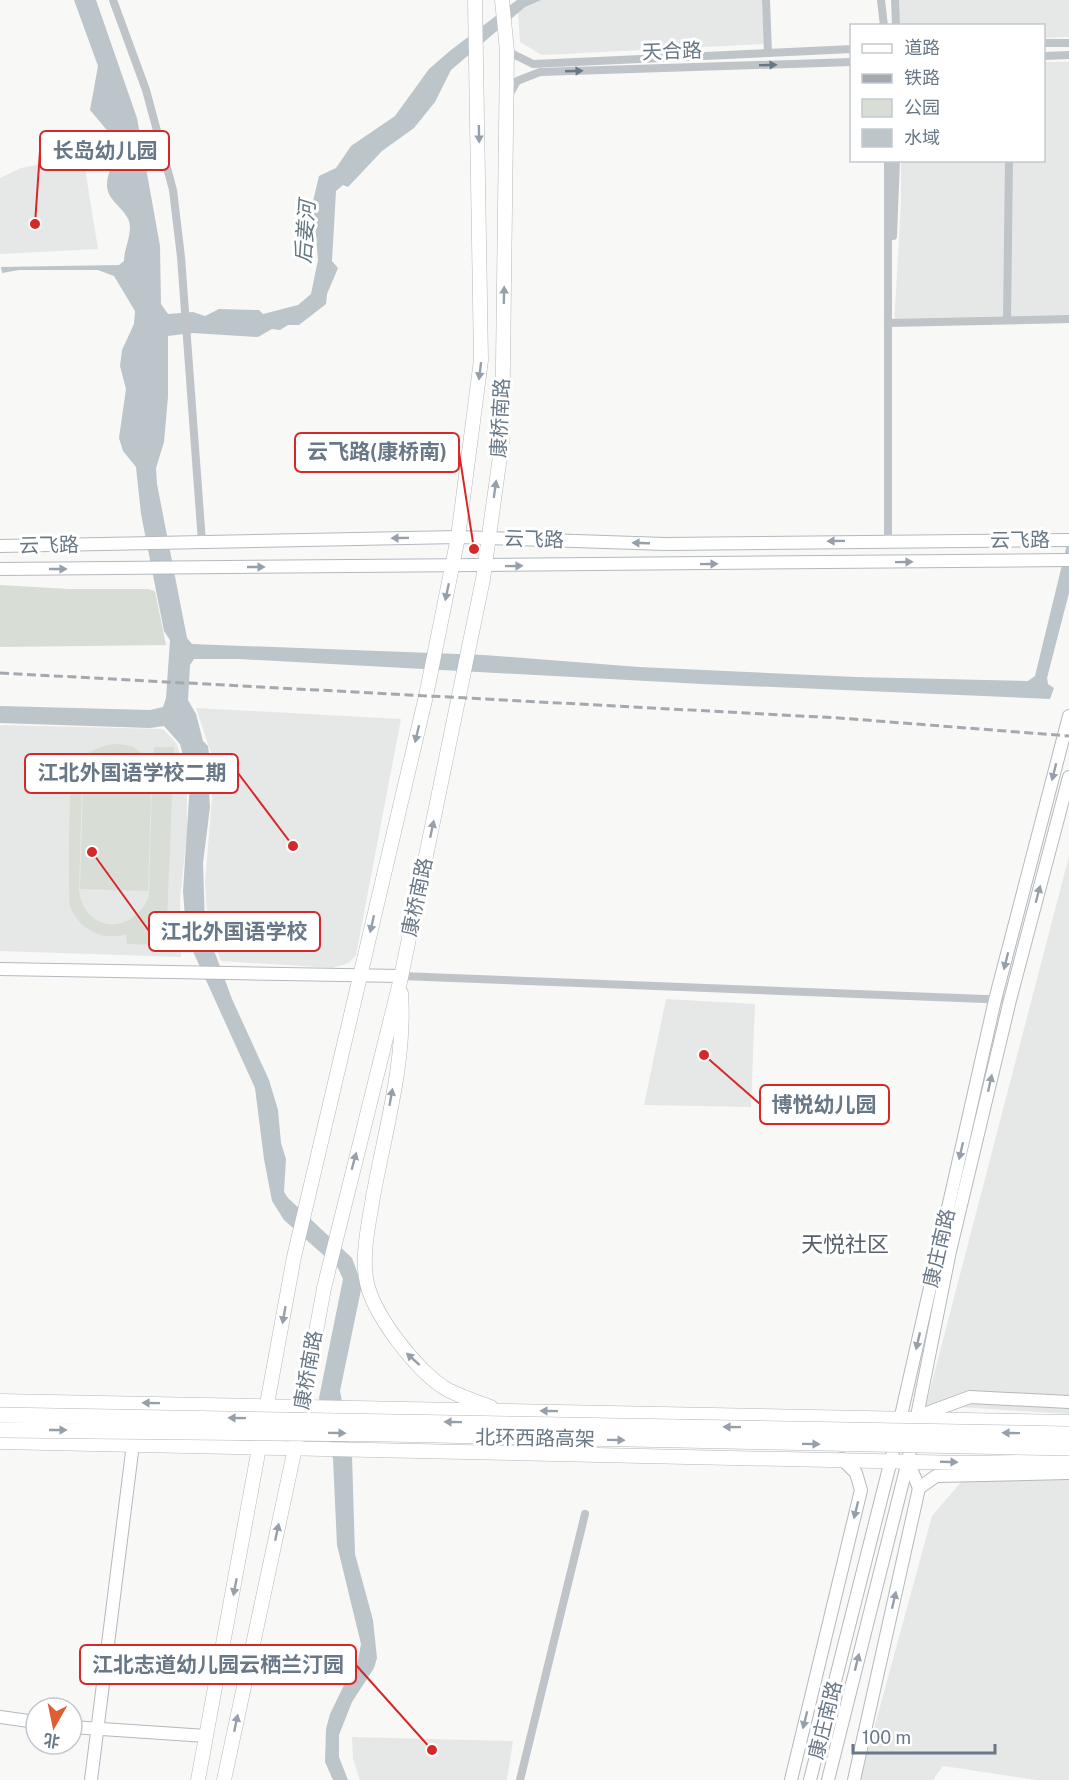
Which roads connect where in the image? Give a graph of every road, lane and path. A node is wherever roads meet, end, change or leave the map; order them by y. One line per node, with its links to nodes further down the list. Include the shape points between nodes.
1 (113, 0): 29 (street, via 146,90 173,190 189,358)
2 (502, 0): 12 (main road, 康桥南路)
3 (766, 0): 13 (street)
4 (881, 0): 7 (street)
5 (895, 0): 8 (street)
6 (475, 2): 25 (main road, 康桥南路, one-way to 25, via 481,360)
7 (884, 24)
8 (896, 24)
9 (1045, 43): 10 (street)
10 (1069, 43)
11 (850, 49): 13 (street, 天合路)
12 (507, 51): 13 (street, 天合路, via 532,64); 17 (main road, 康桥南路)
13 (768, 53)
14 (1069, 55): 15 (street)
15 (1045, 56)
16 (850, 62): 17 (street, 天合路, one-way to 16, via 517,81 540,72)
17 (506, 100): 26 (main road, 康桥南路, one-way to 17, via 502,442)
18 (888, 162): 21 (street)
19 (897, 162): 21 (street)
20 (1009, 162): 23 (street)
21 (889, 297): 24 (street)
22 (1069, 319): 23 (street)
23 (1007, 320): 24 (street)
24 (889, 323): 28 (street)
25 (458, 537): 26 (main road, 云飞路); 29 (main road, 云飞路, one-way to 29); 32 (main road, 康桥南路)
26 (488, 537): 28 (main road, 云飞路, one-way to 26, via 665,544); 33 (main road, 康桥南路)
27 (1066, 540): 28 (main road, 云飞路)
28 (888, 541)
29 (196, 542): 30 (main road, 云飞路)
30 (0, 546)
31 (1063, 560): 33 (main road, 云飞路, one-way to 31)
32 (452, 566): 33 (main road, 云飞路); 34 (main road, 云飞路, one-way to 32); 38 (main road, 康桥南路, one-way to 38)
33 (485, 566): 39 (main road, 康桥南路, one-way to 33)
34 (0, 569)
35 (1069, 716): 40 (main road, 康庄南路, one-way to 40)
36 (1069, 777): 41 (main road, 康庄南路, one-way to 36)
37 (0, 969): 38 (main road)
38 (360, 977): 39 (main road); 44 (main road, 康桥南路, one-way to 44, via 294,1257)
39 (401, 979): 40 (street); 45 (main road, 康桥南路, one-way to 39, via 324,1288); 46 (main road, one-way to 39, via 447,1389 402,1349 377,1308 366,1279 367,1231 398,1060)
40 (995, 1000): 41 (street); 48 (main road, 康庄南路, one-way to 48)
41 (1010, 1000): 49 (main road, 康庄南路, one-way to 41, via 950,1251)
42 (0, 1401): 44 (main road, one-way to 42)
43 (1069, 1402): 49 (main road, via 970,1397)
44 (267, 1406): 45 (main road); 55 (main road, 康桥南路)
45 (308, 1406): 46 (main road); 56 (main road, 康桥南路)
46 (498, 1410): 48 (main road, one-way to 46)
47 (0, 1415): 52 (highway, 北环西路高架, one-way to 47, bridge)
48 (901, 1416): 49 (main road); 59 (main road, 康庄南路)
49 (916, 1417): 50 (main road); 60 (main road, 康庄南路)
50 (1069, 1422)
51 (0, 1430): 57 (highway, 北环西路高架, one-way to 57, bridge)
52 (1069, 1434)
53 (0, 1442): 54 (main road)
54 (133, 1444): 55 (main road); 68 (main road)
55 (261, 1447): 56 (main road); 69 (main road, 康桥南路, one-way to 69)
56 (295, 1448): 58 (main road); 72 (main road, 康桥南路, one-way to 56)
57 (1069, 1448)
58 (842, 1459): 59 (main road); 74 (main road, one-way to 74, via 856,1473 861,1490)
59 (891, 1460): 60 (main road); 75 (main road, 康庄南路)
60 (908, 1461): 61 (main road, one-way to 61); 63 (main road); 76 (main road, 康庄南路, one-way to 60)
61 (1069, 1461)
62 (1069, 1473): 63 (main road, via 936,1476)
63 (919, 1488): 77 (main road, one-way to 63)
64 (585, 1514): 73 (street)
65 (0, 1717): 66 (main road)
66 (24, 1720)
67 (84, 1728): 68 (main road)
68 (97, 1730): 69 (main road); 70 (main road)
69 (206, 1737): 71 (main road, 康桥南路)
70 (91, 1780)
71 (198, 1780)
72 (224, 1780)
73 (520, 1780)
74 (791, 1780)
75 (810, 1780)
76 (828, 1780)
77 (854, 1780)

